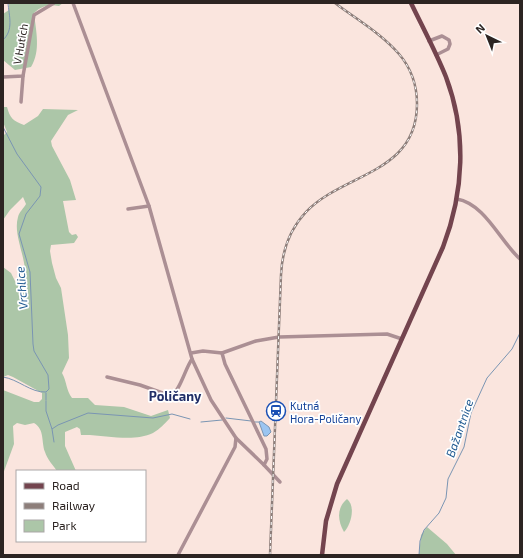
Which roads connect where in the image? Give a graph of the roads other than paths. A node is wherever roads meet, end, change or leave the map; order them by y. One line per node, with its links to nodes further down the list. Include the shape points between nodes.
1 (54, 3): 6 (street, V Hutích, via 34,15)
2 (73, 3): 10 (street)
3 (411, 3): 4 (main road)
4 (429, 41): 5 (main road); 5 (street, via 443,36 449,40 449,48)
5 (436, 55): 9 (main road, via 451,91 459,128 461,169)
6 (23, 76): 7 (street, V Hutích); 8 (street, V Hutích)
7 (3, 77)
8 (20, 102)
9 (457, 199): 12 (street, via 480,211); 13 (main road, via 443,247)
10 (149, 206): 11 (street); 14 (street)
11 (128, 209)
12 (520, 259)
13 (402, 339): 15 (street, via 387,334 279,337 256,341); 22 (main road, via 337,484 326,520)
14 (191, 353): 15 (street); 16 (street)
15 (222, 353): 19 (street, via 222,358 266,448 267,459)
16 (192, 359): 17 (street, via 178,388 171,396); 18 (street, via 211,400)
17 (107, 377)
18 (236, 438): 19 (street); 21 (street, via 235,447)
19 (264, 465): 20 (street)
20 (280, 482)
21 (178, 555)
22 (322, 555)

